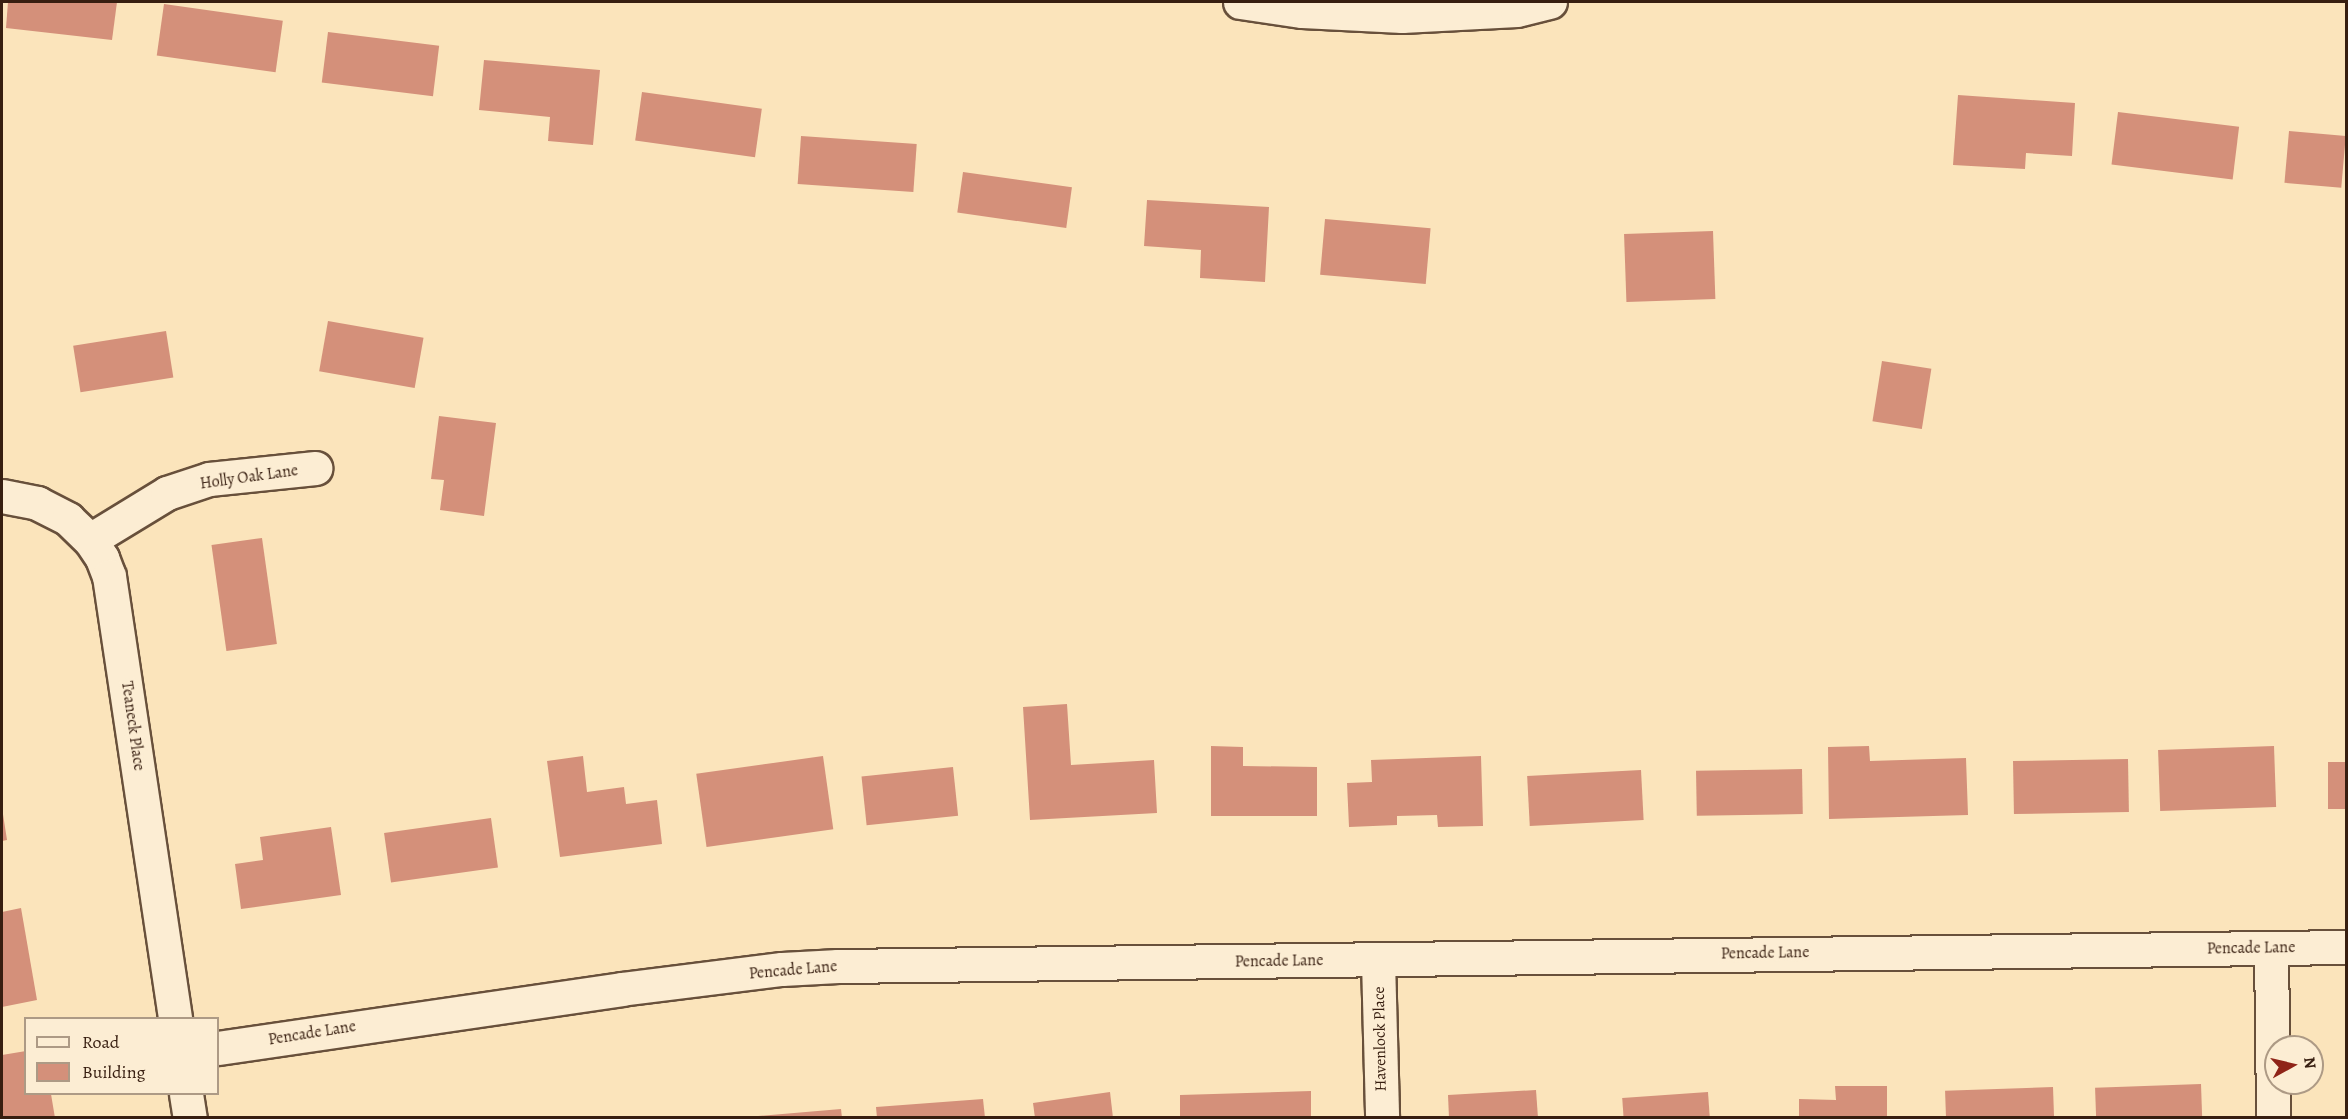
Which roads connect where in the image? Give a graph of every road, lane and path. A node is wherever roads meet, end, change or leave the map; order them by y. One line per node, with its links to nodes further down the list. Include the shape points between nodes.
1 (1240, 2): 2 (street, via 1302,11 1402,16 1516,10)
2 (1550, 2)
3 (315, 468): 5 (street, Holly Oak Lane, via 209,479 167,493)
4 (2, 496): 5 (street, Teaneck Place, via 37,503 68,519)
5 (90, 540): 9 (street, Teaneck Place, via 109,576 115,606)
6 (2346, 947): 7 (street, Pencade Lane)
7 (2271, 948): 8 (street, Pencade Lane); 14 (street)
8 (1378, 960): 10 (street, Pencade Lane, via 782,969); 13 (street, Havenlock Place)
9 (175, 1017)
10 (219, 1048)
11 (186, 1095): 12 (street)
12 (190, 1118)
13 (1382, 1118)
14 (2273, 1118)

